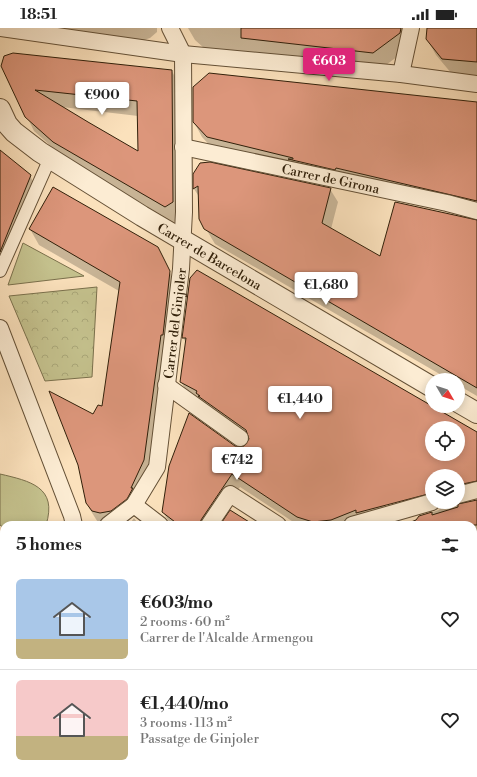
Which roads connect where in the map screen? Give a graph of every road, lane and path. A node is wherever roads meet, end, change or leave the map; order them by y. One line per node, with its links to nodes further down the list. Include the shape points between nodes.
1 (1, 28): 4 (street)
2 (170, 28): 4 (street)
3 (411, 28): 5 (street)
4 (183, 54): 5 (street); 8 (street, Carrer del Ginjoler)
5 (402, 74): 6 (street)
6 (477, 84)
7 (0, 109): 9 (street, Carrer de Barcelona, via 14,132)
8 (183, 146): 10 (street, Carrer de Girona); 11 (street, Carrer del Ginjoler)
9 (50, 158): 11 (street, Carrer de Barcelona); 12 (street)
10 (477, 211)
11 (184, 240): 14 (street, Carrer de Barcelona); 15 (street, Carrer del Ginjoler)
12 (0, 271)
13 (0, 328): 24 (street)
14 (425, 383)
15 (166, 385): 18 (street); 21 (street, Carrer del Ginjoler, via 157,468)
16 (465, 406): 17 (street)
17 (477, 414)
18 (240, 438)
19 (477, 490): 20 (street)
20 (465, 493)
21 (134, 505): 25 (street, Carrer del Ginjoler); 26 (street)
22 (425, 505): 23 (street)
23 (388, 520)
24 (73, 521)
25 (113, 521)
26 (155, 521)
27 (212, 521): 28 (street, via 230,494)
28 (272, 521)

